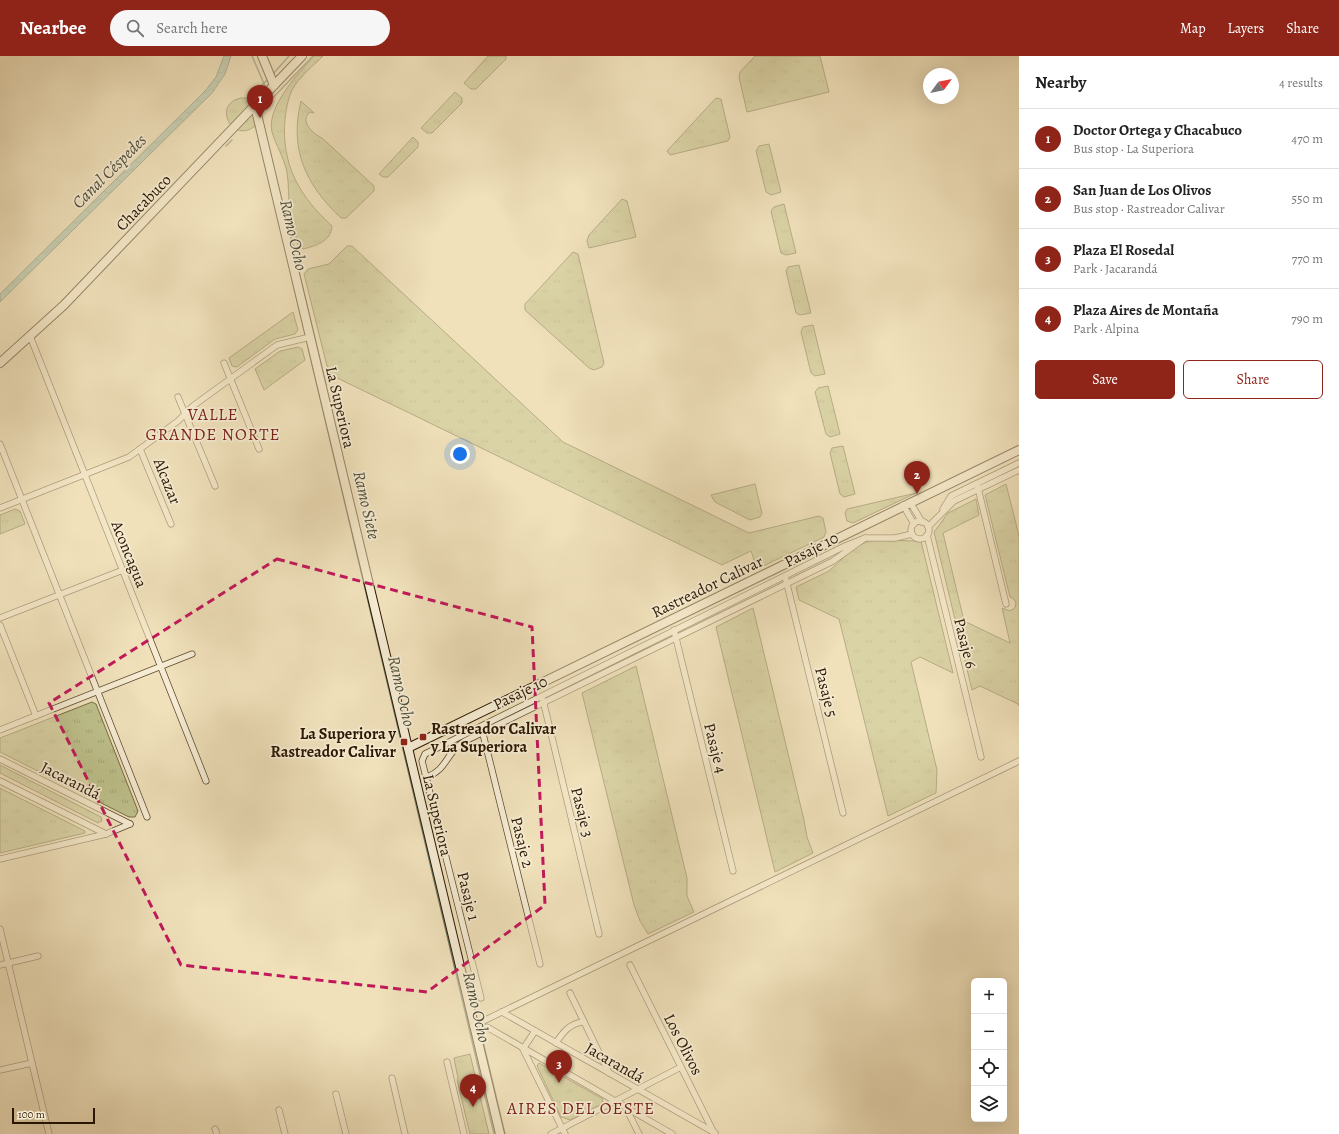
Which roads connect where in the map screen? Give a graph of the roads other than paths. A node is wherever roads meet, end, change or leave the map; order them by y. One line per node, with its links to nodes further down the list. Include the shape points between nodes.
1 (262, 56): 3 (street)
2 (302, 56): 3 (street, Chacabuco)
3 (272, 79): 4 (street, Chacabuco)
4 (255, 106): 5 (street, Chacabuco, via 64,305); 6 (street, La Superiora)
5 (30, 336): 7 (street, Chacabuco); 18 (street, Aconcagua)
6 (310, 337): 9 (street, via 278,345); 49 (street, La Superiora)
7 (0, 363)
8 (224, 363): 9 (street)
9 (230, 379): 11 (street); 14 (street)
10 (178, 397): 11 (street)
11 (185, 414): 13 (street); 19 (street)
12 (0, 444): 21 (street)
13 (140, 449): 18 (street, via 129,457); 25 (street, Alcazar)
14 (259, 449)
15 (1019, 450): 22 (street, Rastreador Calivar)
16 (1019, 463): 20 (street)
17 (1019, 470): 20 (street)
18 (85, 475): 21 (street); 31 (street, Aconcagua)
19 (215, 486)
20 (978, 487): 27 (street, via 954,501); 35 (street)
21 (22, 499): 23 (street); 34 (street)
22 (907, 503): 24 (street); 26 (street); 49 (street, Rastreador Calivar)
23 (0, 508)
24 (922, 522): 26 (street); 27 (street)
25 (171, 524)
26 (914, 524): 28 (street)
27 (928, 527): 29 (street)
28 (912, 534): 29 (street, via 919,539); 30 (street, Pasaje 10, via 895,538)
29 (927, 535): 50 (street, Pasaje 6)
30 (865, 538): 32 (street, Pasaje 10); 33 (street, Pasaje 10, via 833,561)
31 (123, 570): 34 (street); 41 (street, Aconcagua)
32 (785, 576): 33 (street, Pasaje 5); 38 (street, Pasaje 10)
33 (787, 584): 39 (street, Pasaje 10); 56 (street, Pasaje 5)
34 (60, 595): 36 (street); 42 (street)
35 (1006, 604)
36 (0, 618)
37 (0, 625): 45 (street)
38 (674, 630): 39 (street, Pasaje 4); 43 (street, Pasaje 10)
39 (676, 638): 44 (street, Pasaje 10); 60 (street, Pasaje 4)
40 (192, 654): 41 (street)
41 (161, 667): 42 (street); 55 (street, Aconcagua)
42 (98, 692): 45 (street); 57 (street)
43 (542, 696): 44 (street, Pasaje 3); 46 (street, Pasaje 10)
44 (544, 704): 48 (street, Pasaje 10); 62 (street, Pasaje 3)
45 (36, 716): 47 (street)
46 (481, 725): 48 (street, Pasaje 2); 53 (street, Pasaje 10, via 425,754 422,760)
47 (0, 730)
48 (483, 732): 53 (street, Pasaje 10, via 455,747 439,771); 65 (street, Pasaje 2)
49 (408, 748): 72 (street, La Superiora)
50 (981, 757)
51 (0, 759): 58 (street, Jacarandá, via 130,824)
52 (1019, 761): 70 (street)
53 (427, 778): 69 (street, Pasaje 1)
54 (0, 781): 58 (street, Jacarandá)
55 (206, 781)
56 (843, 813)
57 (147, 817)
58 (106, 834): 59 (street)
59 (0, 859)
60 (733, 871)
61 (0, 929): 64 (street)
62 (599, 934)
63 (38, 956): 64 (street)
64 (8, 963): 66 (street); 77 (street)
65 (540, 964)
66 (0, 965)
67 (630, 965): 78 (street, Los Olivos)
68 (570, 993): 71 (street)
69 (481, 998)
70 (502, 1012): 72 (street); 73 (street, Jacarandá)
71 (584, 1022): 74 (street, via 577,1022 566,1029); 80 (street)
72 (474, 1030): 75 (street, via 487,1027); 94 (street, La Superiora)
73 (535, 1031): 74 (street, Jacarandá); 75 (street)
74 (556, 1043): 80 (street, Jacarandá)
75 (523, 1049): 84 (street); 87 (street)
76 (447, 1062): 93 (street)
77 (32, 1063): 79 (street); 89 (street)
78 (682, 1068): 82 (street); 98 (street, Los Olivos)
79 (0, 1070)
80 (609, 1073): 82 (street, Jacarandá)
81 (392, 1078): 92 (street)
82 (638, 1090): 84 (street); 98 (street, Jacarandá)
83 (336, 1094): 91 (street)
84 (615, 1101): 85 (street); 87 (street)
85 (626, 1108): 88 (street); 96 (street)
86 (279, 1110): 90 (street)
87 (564, 1131): 95 (street)
88 (662, 1132): 97 (street)
89 (49, 1134)
90 (285, 1134)
91 (346, 1134)
92 (406, 1134)
93 (464, 1134)
94 (500, 1134)
95 (551, 1134)
96 (639, 1134)
97 (672, 1134)
98 (715, 1134)

